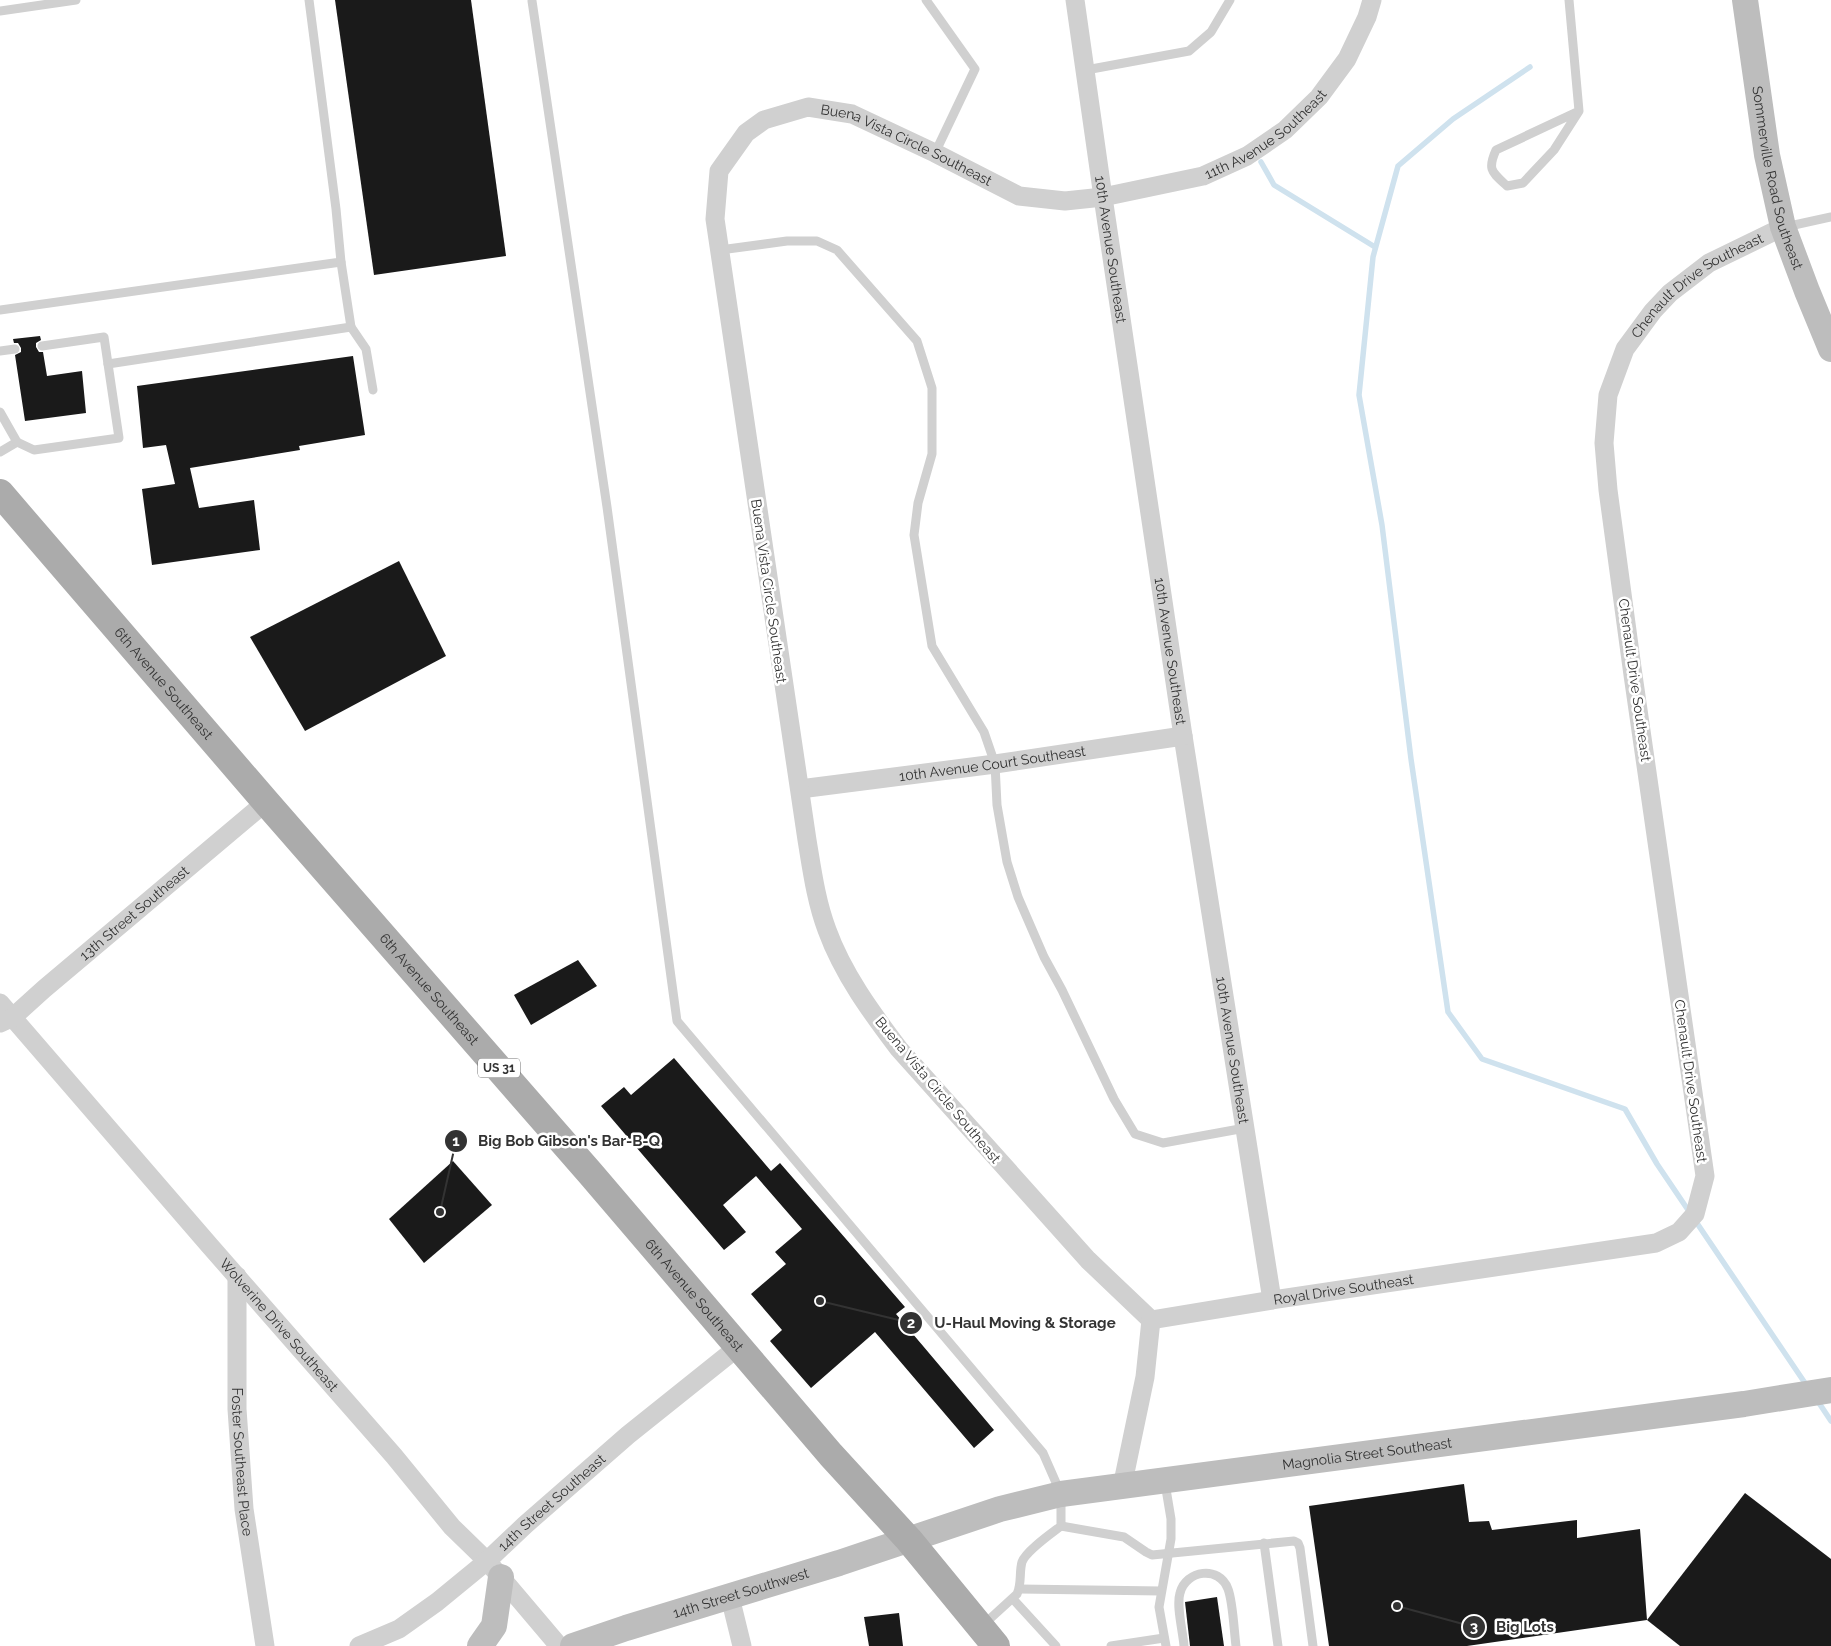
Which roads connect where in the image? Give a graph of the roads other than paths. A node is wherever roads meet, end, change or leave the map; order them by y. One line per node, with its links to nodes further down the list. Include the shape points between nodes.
1 (76, 0): 11 (lane)
2 (309, 0): 19 (lane)
3 (532, 0): 4 (lane); 47 (lane, via 607,507 677,1021 1043,1452)
4 (536, 0)
5 (926, 0): 14 (lane, via 975,69)
6 (1075, 0): 12 (street, 10th Avenue Southeast)
7 (1230, 0): 12 (lane, via 1211,32 1189,51)
8 (1372, 0): 15 (street, 11th Avenue Southeast, via 1347,60 1319,97 1285,130 1247,156 1203,176)
9 (1569, 0): 13 (lane)
10 (1745, 0): 17 (street, Sommerville Road Southeast, via 1767,155)
11 (0, 11)
12 (1086, 70): 15 (street, 10th Avenue Southeast)
13 (1579, 111): 13 (lane, via 1496,150 1491,163 1492,173 1507,186 1523,182 1554,150)
14 (935, 153): 15 (street, Buena Vista Circle Southeast, via 1019,196 1065,201); 18 (street, Buena Vista Circle Southeast, via 852,114 808,107 764,120 746,134 719,171 714,219)
15 (1103, 197): 32 (street, 10th Avenue Southeast)
16 (1831, 217): 17 (lane)
17 (1783, 227): 24 (street, Sommerville Road Southeast); 39 (street, Chenault Drive Southeast, via 1708,263 1670,293 1625,350 1608,395 1604,443 1608,490 1705,1176)
18 (720, 250): 33 (lane, via 817,240 837,250 917,341 932,388 932,454 918,503 914,535 932,646 984,732); 34 (street, Buena Vista Circle Southeast)
19 (341, 262): 20 (lane); 21 (lane)
20 (0, 310)
21 (351, 327): 26 (lane); 27 (lane, via 366,349)
22 (42, 346): 26 (lane, via 104,336)
23 (15, 349): 25 (lane)
24 (1831, 349)
25 (0, 351)
26 (108, 364): 29 (lane, via 120,438 34,450)
27 (373, 390)
28 (0, 412): 29 (lane)
29 (18, 442): 30 (lane)
30 (0, 452)
31 (0, 493): 35 (main road, 6th Avenue Southeast / US 31)
32 (1184, 736): 33 (street, 10th Avenue Court Southeast); 38 (street, 10th Avenue Southeast)
33 (995, 764): 34 (street, 10th Avenue Court Southeast); 38 (lane, via 1007,862 1018,897 1114,1099 1135,1134 1163,1142)
34 (800, 789): 42 (street, Buena Vista Circle Southeast, via 815,886 827,930 871,1012 899,1049 1008,1172 1088,1260)
35 (266, 802): 37 (street, 13th Street Southeast); 43 (main road, 6th Avenue Southeast / US 31)
36 (0, 1002): 37 (street, Wolverine Drive Southeast)
37 (6, 1020): 40 (street, Wolverine Drive Southeast)
38 (1245, 1128): 41 (street, 10th Avenue Southeast)
39 (1695, 1214): 41 (street, Royal Drive Southeast, via 1679,1232 1656,1243)
40 (237, 1276): 52 (street, Wolverine Drive Southeast, via 394,1456 452,1528); 59 (street, Foster Southeast Place, via 237,1409 244,1509)
41 (1272, 1300): 42 (street, Royal Drive Southeast)
42 (1151, 1320): 46 (street, via 1145,1378)
43 (738, 1347): 49 (main road, 6th Avenue Southeast / US 31); 52 (street, 14th Street Southeast, via 628,1435 525,1525)
44 (1831, 1390): 45 (street, Magnolia Street Southeast)
45 (1165, 1481): 46 (street, Magnolia Street Southeast); 51 (lane, via 1171,1519)
46 (1122, 1487): 47 (street, Magnolia Street Southeast)
47 (1061, 1494): 48 (lane); 49 (street, Magnolia Street Southeast, via 1000,1509)
48 (1061, 1526): 51 (lane, via 1124,1537 1152,1555); 53 (lane, via 1023,1560)
49 (909, 1540): 55 (street, 14th Street Southwest); 57 (main road, 6th Avenue Southeast / US 31)
50 (1264, 1543): 51 (lane); 69 (lane); 70 (lane, via 1294,1541 1300,1548)
51 (1168, 1554): 54 (lane)
52 (494, 1569): 60 (street, 14th Street Southeast, via 437,1602 399,1629); 61 (street, via 494,1626); 62 (street, Wolverine Drive Southeast)
53 (1020, 1589): 54 (lane); 56 (lane)
54 (1161, 1590): 58 (lane)
55 (730, 1597): 63 (street, 14th Street Southwest); 64 (street)
56 (1013, 1598): 57 (lane); 65 (lane)
57 (988, 1636)
58 (1165, 1642): 66 (lane)
59 (265, 1646)
60 (360, 1646)
61 (480, 1646)
62 (560, 1646)
63 (573, 1646)
64 (742, 1646)
65 (1056, 1646)
66 (1111, 1646)
67 (1184, 1646): 68 (lane, via 1178,1599 1180,1591 1192,1576 1209,1573 1217,1575 1228,1590)
68 (1236, 1646)
69 (1278, 1646)
70 (1313, 1646)

